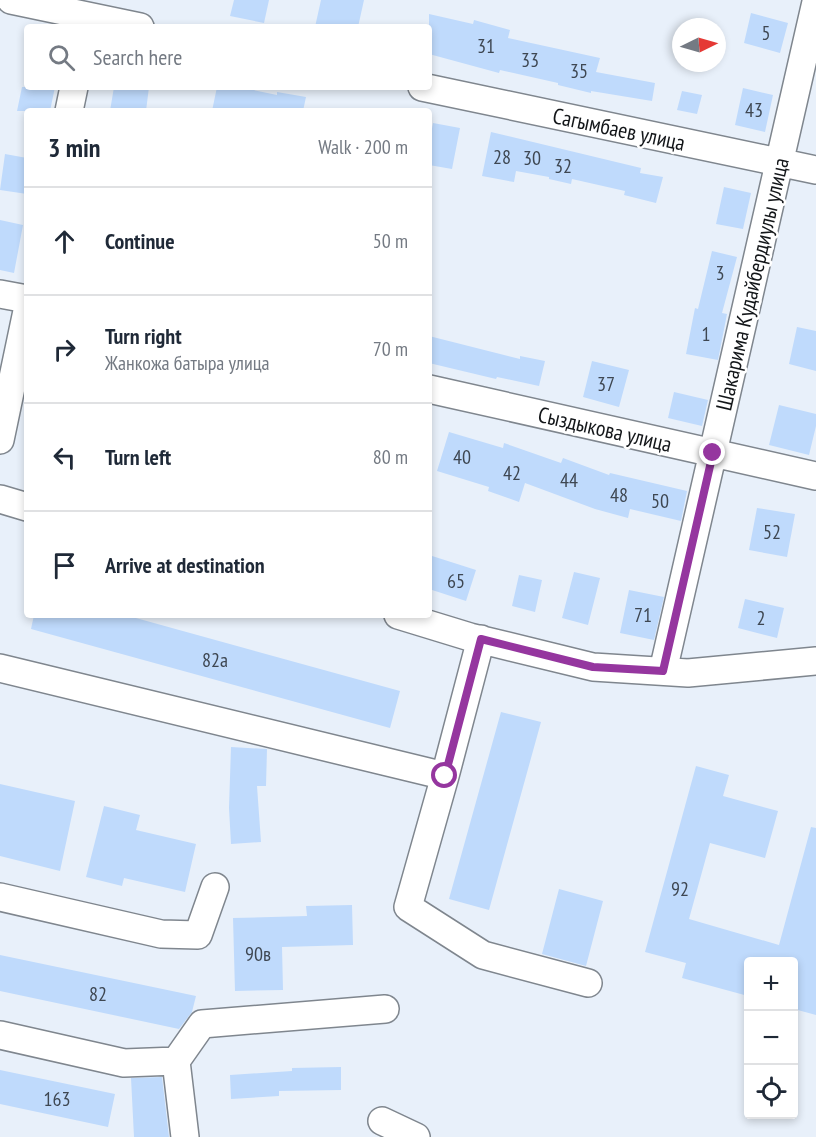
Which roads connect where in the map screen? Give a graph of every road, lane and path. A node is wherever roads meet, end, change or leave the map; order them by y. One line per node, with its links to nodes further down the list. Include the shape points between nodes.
1 (11, 0): 3 (street)
2 (816, 2): 8 (street, Шакарима Кудайбердиулы улица)
3 (89, 14): 4 (street)
4 (128, 24)
5 (432, 89): 8 (street, Сагымбаев улица)
6 (73, 90): 7 (street)
7 (70, 108)
8 (779, 163): 9 (street, Сагымбаев улица); 15 (street, Шакарима Кудайбердиулы улица)
9 (816, 170)
10 (0, 294): 11 (street)
11 (24, 298)
12 (24, 325): 14 (street)
13 (432, 391): 15 (street, Сыздыкова улица)
14 (0, 440)
15 (713, 453): 16 (street, Сыздыкова улица); 23 (street, Шакарима Кудайбердиулы улица)
16 (816, 476)
17 (0, 500): 18 (street)
18 (24, 506)
19 (408, 618): 20 (street)
20 (481, 639): 23 (street, via 593,667); 24 (street)
21 (816, 661): 23 (street, via 688,673)
22 (0, 668): 24 (street)
23 (663, 671)
24 (445, 776): 27 (street, via 408,907 483,956)
25 (214, 887): 26 (street, via 198,935 160,934)
26 (0, 897)
27 (588, 983)
28 (385, 1009): 30 (street, via 202,1024)
29 (0, 1035): 30 (street, via 124,1063)
30 (176, 1061): 32 (street)
31 (382, 1121): 33 (street)
32 (185, 1137)
33 (416, 1137)

